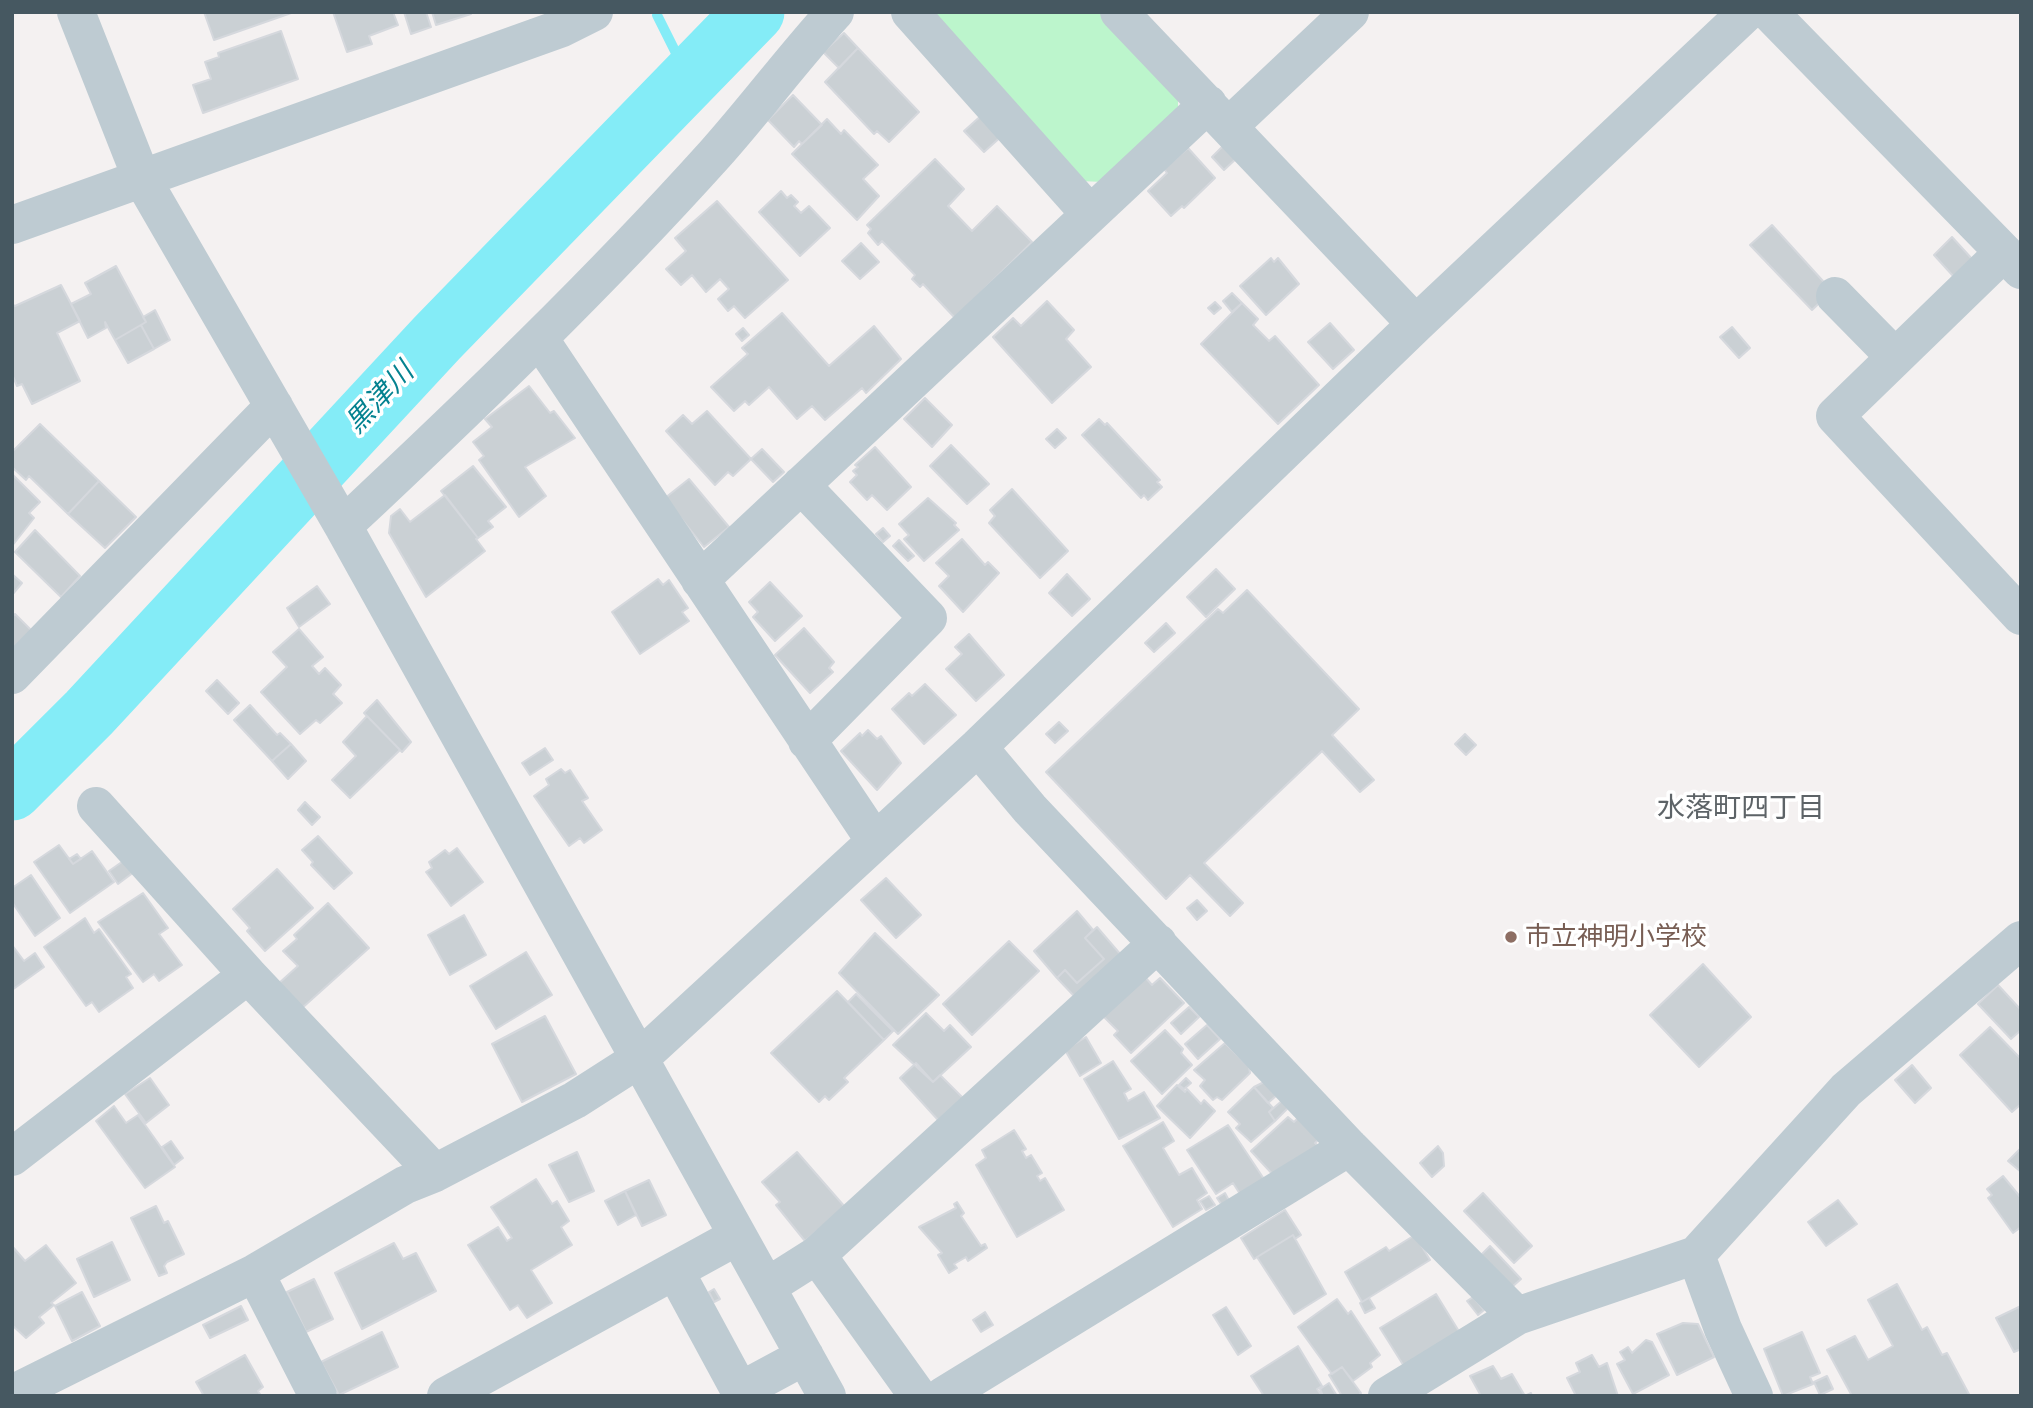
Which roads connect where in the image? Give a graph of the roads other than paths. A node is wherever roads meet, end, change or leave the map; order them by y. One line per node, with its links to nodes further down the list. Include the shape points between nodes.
1 (76, 12): 9 (street)
2 (835, 12): 15 (street, via 713,155)
3 (910, 12): 10 (street)
4 (1119, 12): 8 (street)
5 (1350, 12): 8 (street)
6 (1744, 15): 12 (street); 14 (street)
7 (570, 18): 9 (street)
8 (1219, 115): 10 (street); 14 (street)
9 (141, 177): 11 (street); 17 (street)
10 (1090, 214): 18 (street)
11 (12, 225)
12 (2012, 262): 16 (street)
13 (1835, 296): 16 (street)
14 (1416, 324): 24 (street)
15 (539, 338): 19 (street); 20 (street)
16 (1895, 357): 21 (street, via 1835,416)
17 (280, 416): 19 (street); 22 (street)
18 (801, 485): 20 (street); 23 (street, via 928,618)
19 (343, 526): 30 (street)
20 (700, 580): 23 (street)
21 (2021, 615)
22 (12, 675)
23 (807, 741): 26 (street)
24 (978, 747): 26 (street); 28 (street, via 1030,809)
25 (96, 806): 29 (street)
26 (874, 841): 30 (street)
27 (2021, 940): 36 (street, via 1846,1090)
28 (1158, 943): 31 (street); 35 (street)
29 (248, 975): 32 (street); 33 (street)
30 (639, 1059): 33 (street, via 575,1100); 34 (street)
31 (1349, 1147): 40 (street); 48 (street)
32 (12, 1157)
33 (435, 1173): 38 (street, via 405,1185)
34 (736, 1237): 37 (street); 39 (street)
35 (817, 1255): 39 (street); 47 (street)
36 (1696, 1255): 40 (street); 50 (street)
37 (675, 1271): 43 (street); 45 (street)
38 (255, 1273): 42 (street); 44 (street)
39 (768, 1286): 41 (street)
40 (1517, 1316): 49 (street)
41 (805, 1356): 43 (street); 46 (street)
42 (18, 1389)
43 (741, 1393)
44 (318, 1396)
45 (446, 1396)
46 (827, 1396)
47 (918, 1396)
48 (943, 1396)
49 (1387, 1396)
50 (1754, 1396)

